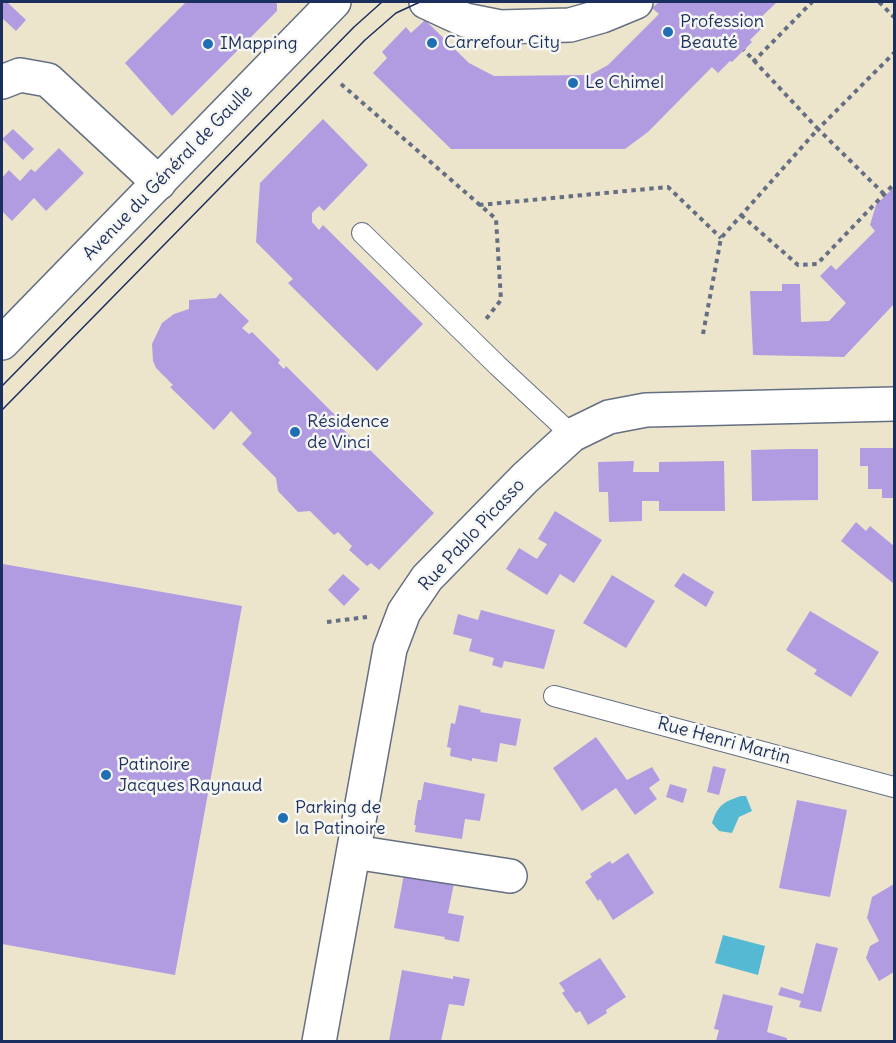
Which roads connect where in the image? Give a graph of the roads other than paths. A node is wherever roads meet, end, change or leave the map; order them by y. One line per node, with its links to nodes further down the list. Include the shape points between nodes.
1 (334, 2): 5 (street, Avenue du Général de Gaulle)
2 (426, 2): 3 (street, via 465,20 500,27 570,25)
3 (636, 2)
4 (2, 82): 5 (street, via 20,75 48,80)
5 (159, 183): 7 (street, Avenue du Général de Gaulle)
6 (362, 233): 9 (lane)
7 (2, 343)
8 (894, 404): 9 (street, Rue Pablo Picasso, via 646,410 609,417)
9 (572, 435): 12 (street, Rue Pablo Picasso, via 427,578 404,612 390,649)
10 (554, 696): 11 (lane, Rue Henri Martin)
11 (894, 787)
12 (356, 840): 13 (street); 14 (street, Rue Pablo Picasso)
13 (510, 876)
14 (319, 1041)

